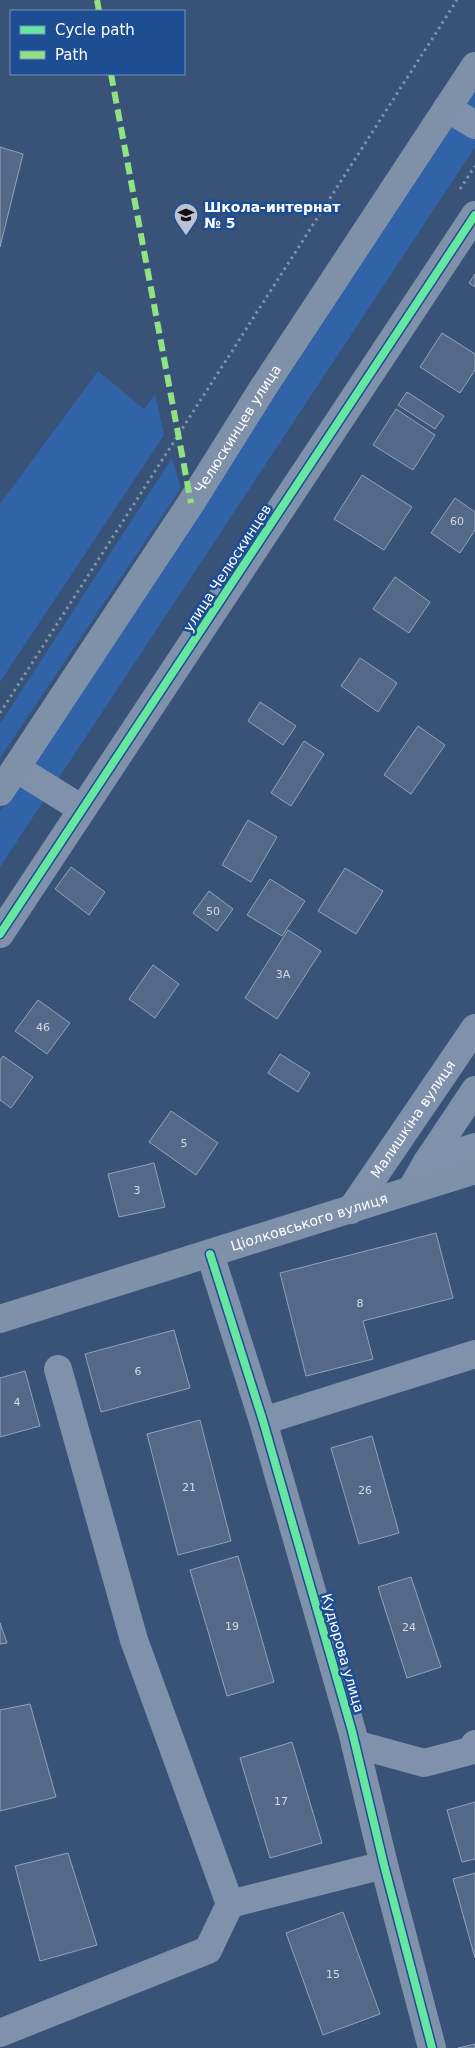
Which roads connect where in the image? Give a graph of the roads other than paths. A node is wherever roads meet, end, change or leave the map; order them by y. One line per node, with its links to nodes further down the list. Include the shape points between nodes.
1 (475, 66): 2 (main road, Челюскинцев улица)
2 (447, 108): 3 (street); 5 (main road, Челюскинцев улица)
3 (475, 125)
4 (475, 215): 7 (street, улица Челюскинцев)
5 (16, 768): 6 (main road, Челюскинцев улица); 7 (street)
6 (0, 792)
7 (82, 809): 8 (street, улица Челюскинцев)
8 (0, 934)
9 (475, 1028): 15 (street, Малишкіна вулиця)
10 (475, 1090): 12 (street)
11 (475, 1146): 12 (street)
12 (427, 1162): 14 (street)
13 (475, 1170): 14 (main road, Ціолковського вулиця)
14 (411, 1190): 15 (main road, Ціолковського вулиця)
15 (351, 1210): 16 (main road, Ціолковського вулиця)
16 (213, 1261): 17 (main road, Ціолковського вулиця); 20 (street, Кудюрова улица)
17 (0, 1319)
18 (475, 1354): 20 (street)
19 (58, 1369): 24 (street, via 134,1640)
20 (263, 1421): 21 (street, Кудюрова улица)
21 (355, 1744): 22 (street, via 424,1763); 23 (street, Кудюрова улица)
22 (473, 1749)
23 (384, 1865): 24 (street); 26 (street, Кудюрова улица)
24 (230, 1904): 25 (street, via 208,1950)
25 (0, 2033)
26 (432, 2048)

